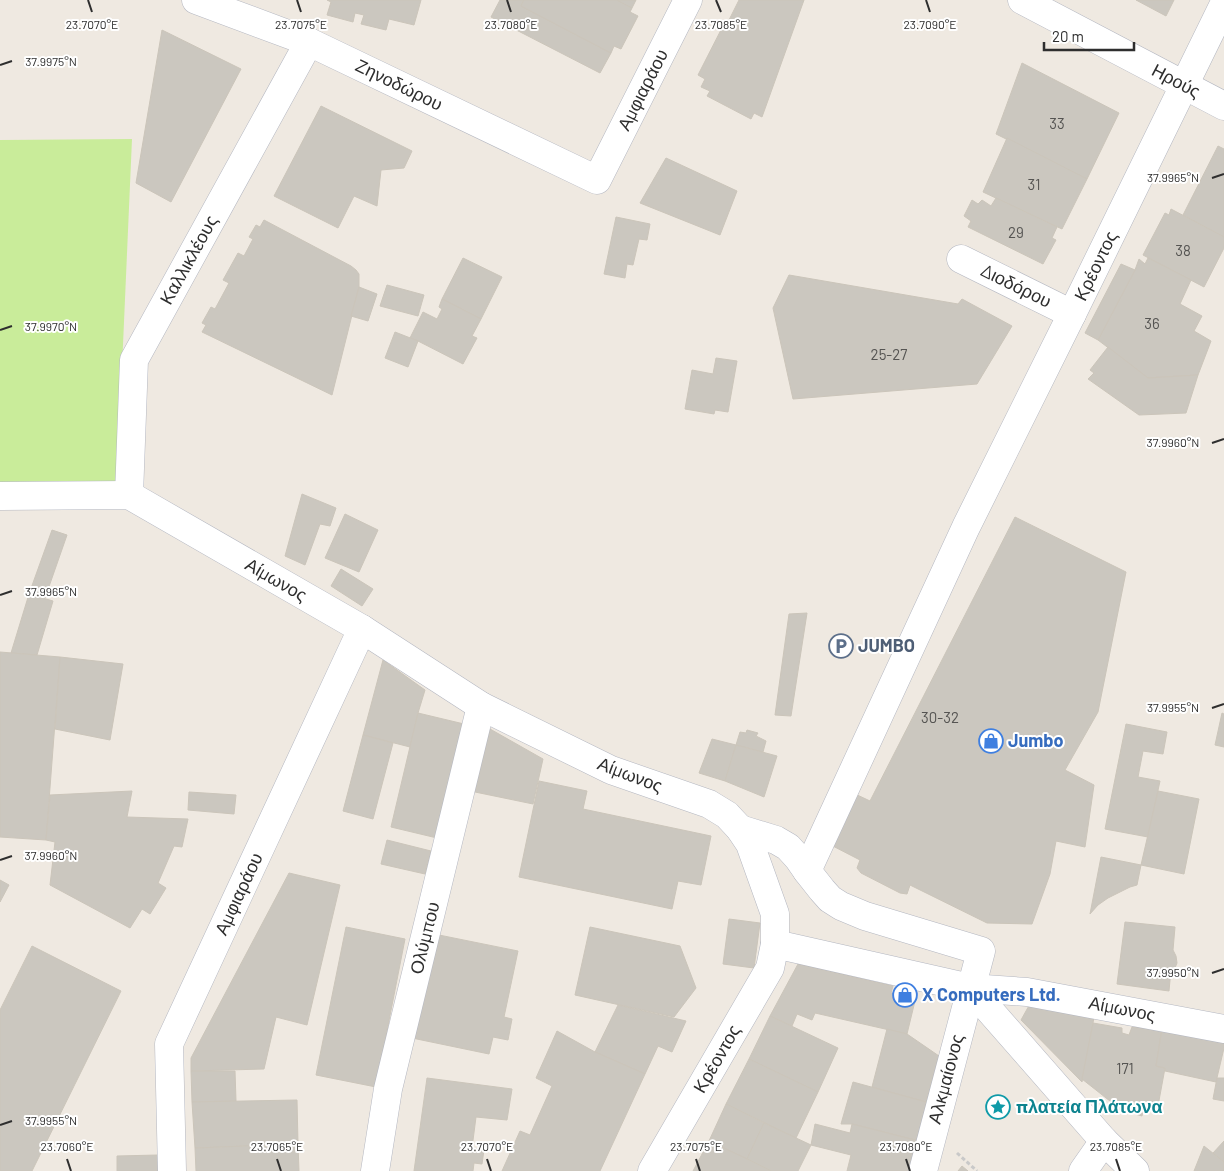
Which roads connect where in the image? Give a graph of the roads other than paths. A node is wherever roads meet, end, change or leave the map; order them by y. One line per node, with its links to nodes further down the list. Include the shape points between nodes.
1 (196, 0): 5 (street, Ζηνοδώρου)
2 (688, 0): 8 (street, Αμφιαράου)
3 (1022, 0): 6 (street, Ηρούς)
4 (1224, 4): 6 (street, Κρέοντος)
5 (309, 42): 8 (street, Ζηνοδώρου); 11 (street, Καλλικλέους, via 134,360)
6 (1184, 86): 7 (street, Ηρούς); 10 (street, Κρέοντος)
7 (1224, 106)
8 (597, 180)
9 (961, 259): 10 (street, Διοδόρου)
10 (1072, 314): 16 (street, Κρέοντος, via 966,527)
11 (129, 495): 12 (street); 13 (street, Αίμωνος)
12 (0, 496)
13 (362, 628): 14 (street, Αίμωνος); 21 (street, Αμφιαράου, via 169,1044)
14 (481, 706): 15 (street, Αίμωνος, via 611,770 709,804); 22 (street, Ολύμπου, via 388,1089)
15 (740, 829): 16 (street, via 788,847); 17 (street, Αίμωνος, via 750,844 775,914)
16 (807, 871): 18 (street, Αλκμαίονος, via 830,899 841,906 981,951)
17 (775, 944): 18 (street, Αίμωνος); 23 (street, Κρέοντος, via 770,968)
18 (970, 988): 19 (street, Αίμωνος, via 1027,992); 20 (street); 24 (street, Αλκμαίονος)
19 (1224, 1029)
20 (1104, 1141): 25 (street); 26 (street)
21 (172, 1171)
22 (375, 1171)
23 (652, 1171)
24 (923, 1171)
25 (1083, 1171)
26 (1135, 1171)

